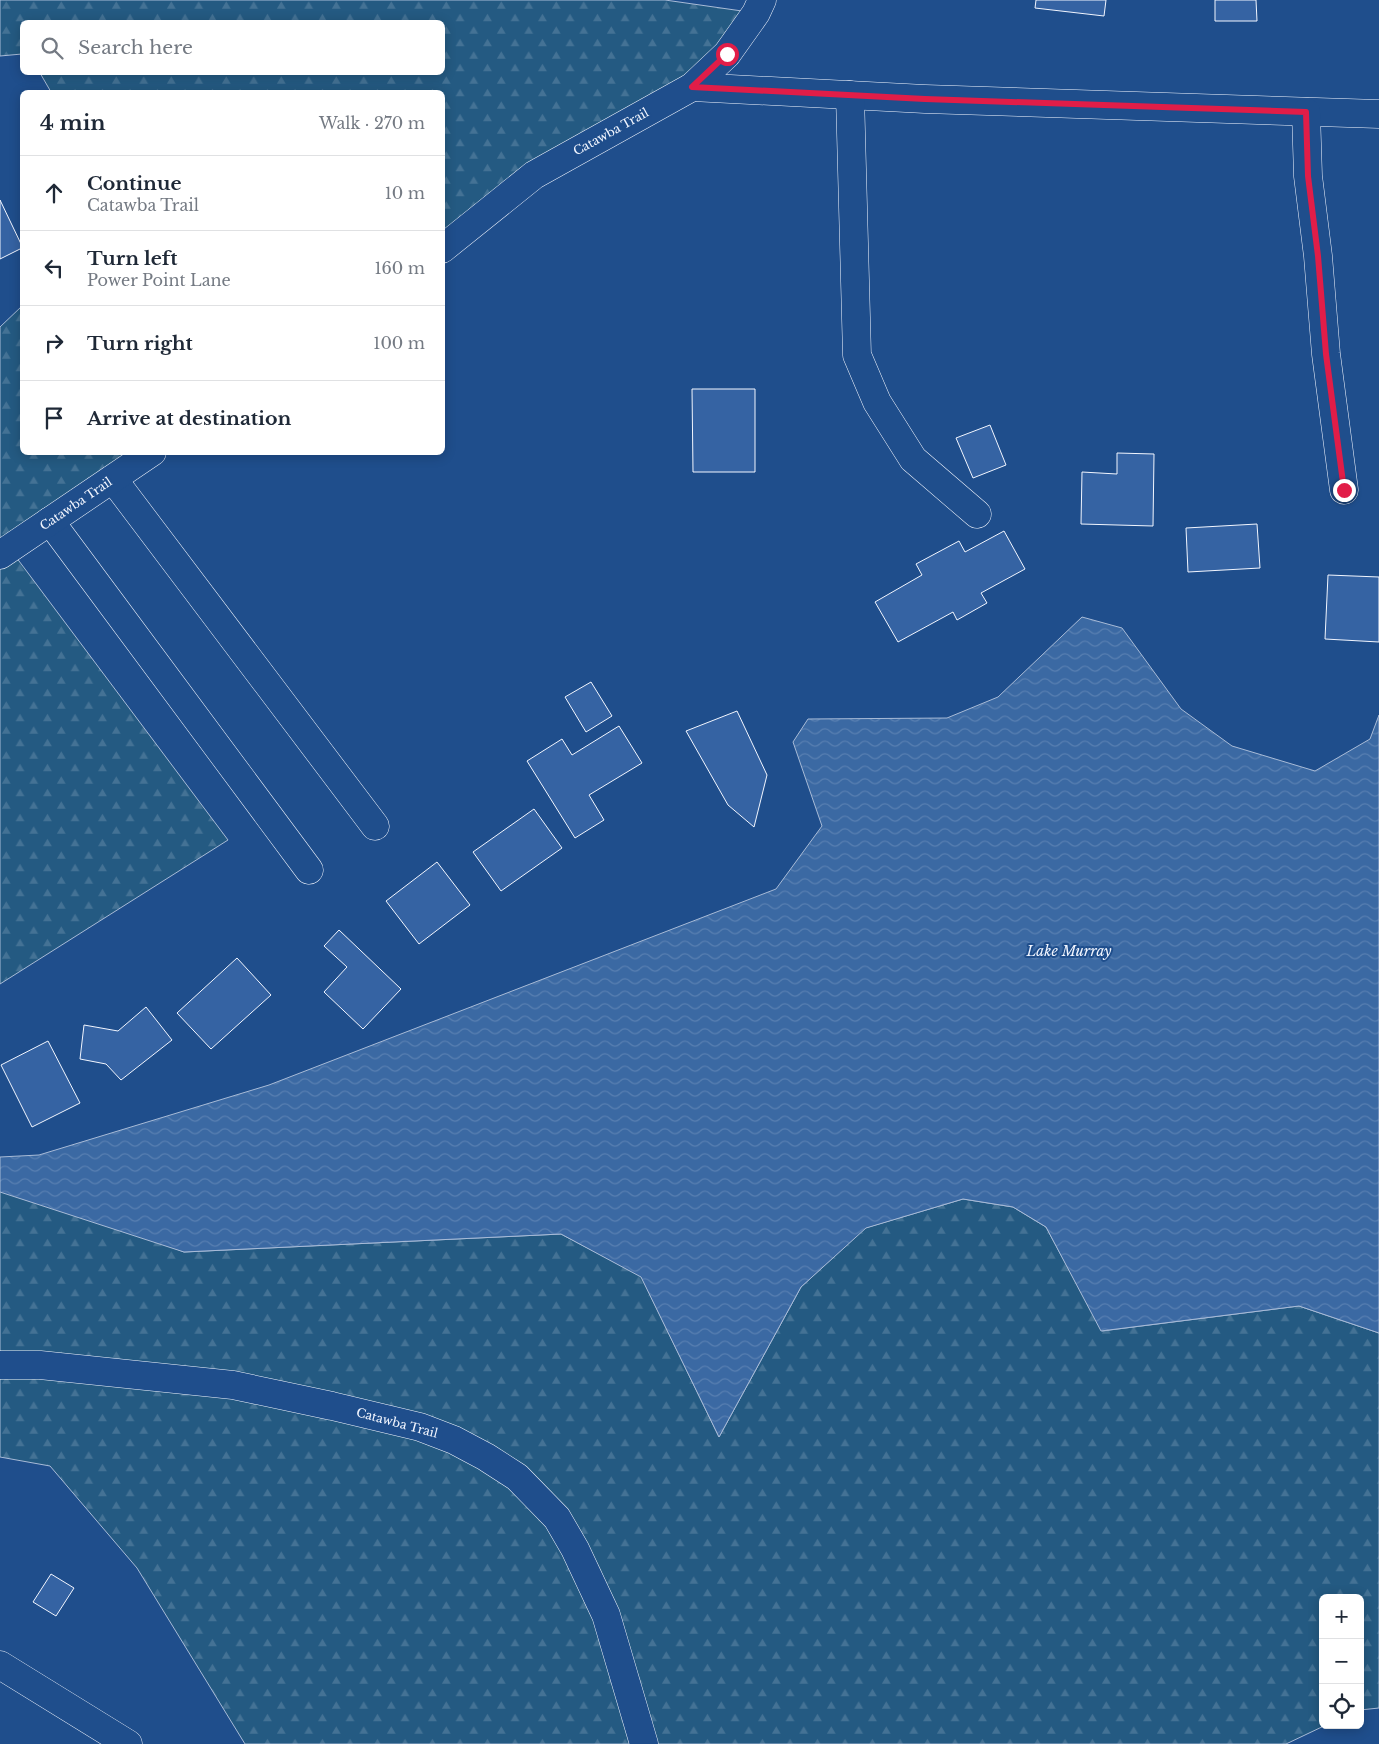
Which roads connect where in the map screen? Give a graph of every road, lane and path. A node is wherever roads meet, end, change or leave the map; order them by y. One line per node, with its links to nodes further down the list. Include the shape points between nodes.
1 (762, 0): 2 (street, Catawba Trail, via 727,54)
2 (692, 87): 3 (street); 6 (street, Catawba Trail, via 534,175)
3 (850, 95): 4 (street); 10 (street, via 857,356 877,402 913,459)
4 (1306, 112): 5 (street); 9 (street, via 1308,176)
5 (1379, 114)
6 (445, 246)
7 (148, 455): 8 (street, Catawba Trail)
8 (112, 479): 11 (street, Catawba Trail); 13 (street)
9 (1344, 490)
10 (977, 514)
11 (50, 521): 12 (street, Catawba Trail); 14 (street)
12 (0, 555)
13 (375, 826)
14 (309, 870)
15 (0, 1364): 18 (street, Catawba Trail, via 40,1364 233,1385 420,1427 486,1457 517,1477 557,1518 575,1549 606,1615)
16 (0, 1665): 17 (street)
17 (128, 1744)
18 (644, 1744)

